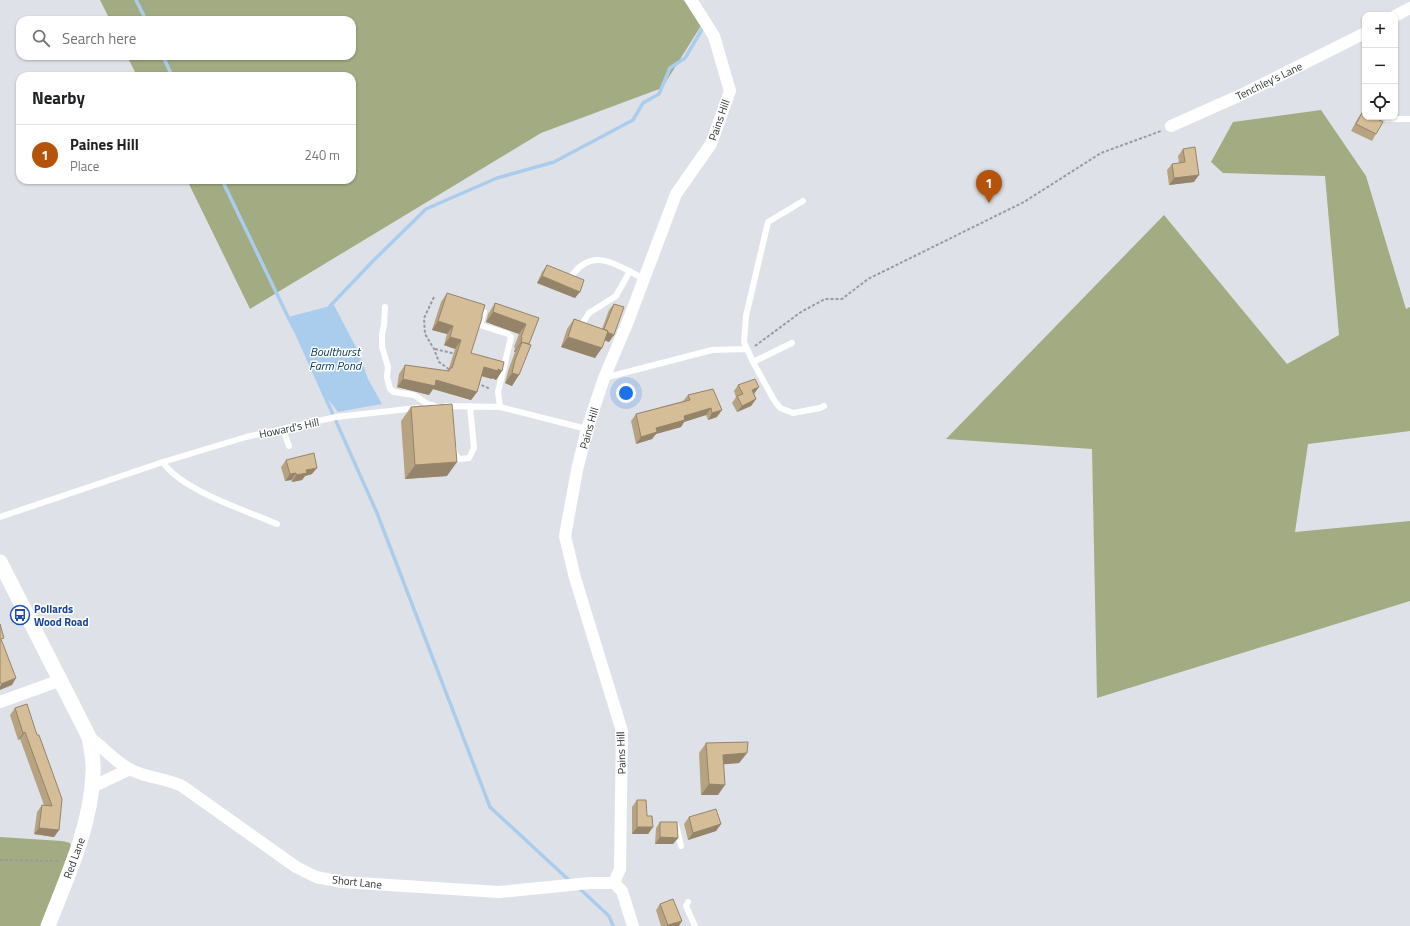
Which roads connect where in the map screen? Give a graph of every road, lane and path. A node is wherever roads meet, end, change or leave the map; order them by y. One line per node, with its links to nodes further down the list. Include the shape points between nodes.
1 (691, 0): 11 (street, Pains Hill, via 714,36 730,91 711,144 676,194)
2 (1410, 8): 3 (street)
3 (1398, 14)
4 (1362, 34): 7 (street, Tenchley's Lane, via 1243,94)
5 (1398, 119): 6 (lane)
6 (1410, 119)
7 (1171, 126): 18 (path, via 1101,153 1024,202 868,279 842,299 825,299 802,312 757,345)
8 (803, 201): 18 (lane, via 768,222 746,316)
9 (630, 271): 10 (lane, via 597,259 584,264); 11 (lane); 15 (lane, via 616,296 589,312)
10 (573, 274)
11 (644, 278): 22 (street, Pains Hill)
12 (434, 297): 17 (path, via 424,318 425,334)
13 (385, 307): 27 (lane, via 382,347 388,366 390,388 394,392 414,395)
14 (484, 312): 24 (lane, via 480,325 511,337)
15 (584, 321)
16 (792, 343): 20 (lane)
17 (434, 349): 19 (path); 21 (path, via 439,362)
18 (746, 349): 20 (lane); 22 (lane, via 712,350)
19 (457, 354)
20 (753, 362): 26 (lane, via 780,408 793,413)
21 (453, 372)
22 (604, 378): 29 (street, Pains Hill)
23 (473, 380): 24 (path)
24 (498, 392): 28 (lane)
25 (470, 406): 27 (lane, Howard's Hill); 28 (lane, Howard's Hill); 31 (lane, via 474,448 469,458 459,459 454,454)
26 (824, 406)
27 (438, 407): 30 (lane, Howard's Hill, via 344,416)
28 (500, 407): 29 (lane, Howard's Hill)
29 (587, 429): 46 (street, Pains Hill, via 565,536 575,578 622,731 620,869)
30 (283, 430): 32 (lane); 33 (lane, Howard's Hill, via 246,437)
31 (452, 440)
32 (289, 446)
33 (163, 462): 34 (lane, Howard's Hill); 35 (lane, via 167,469 200,491)
34 (0, 517)
35 (277, 524)
36 (0, 562): 37 (street)
37 (61, 680): 38 (street); 39 (street)
38 (0, 702)
39 (88, 737): 40 (street, Short Lane); 41 (street, via 93,756)
40 (130, 769): 41 (street); 46 (street, Short Lane, via 182,786 296,867 316,877 372,885 499,892)
41 (92, 787): 45 (street, Red Lane, via 88,811)
42 (676, 825): 43 (lane)
43 (681, 846)
44 (0, 860): 45 (path)
45 (73, 862): 48 (street, Red Lane)
46 (614, 883): 49 (street, via 622,891)
47 (688, 902): 50 (lane, via 686,906)
48 (48, 926)
49 (633, 926)
50 (695, 926)

